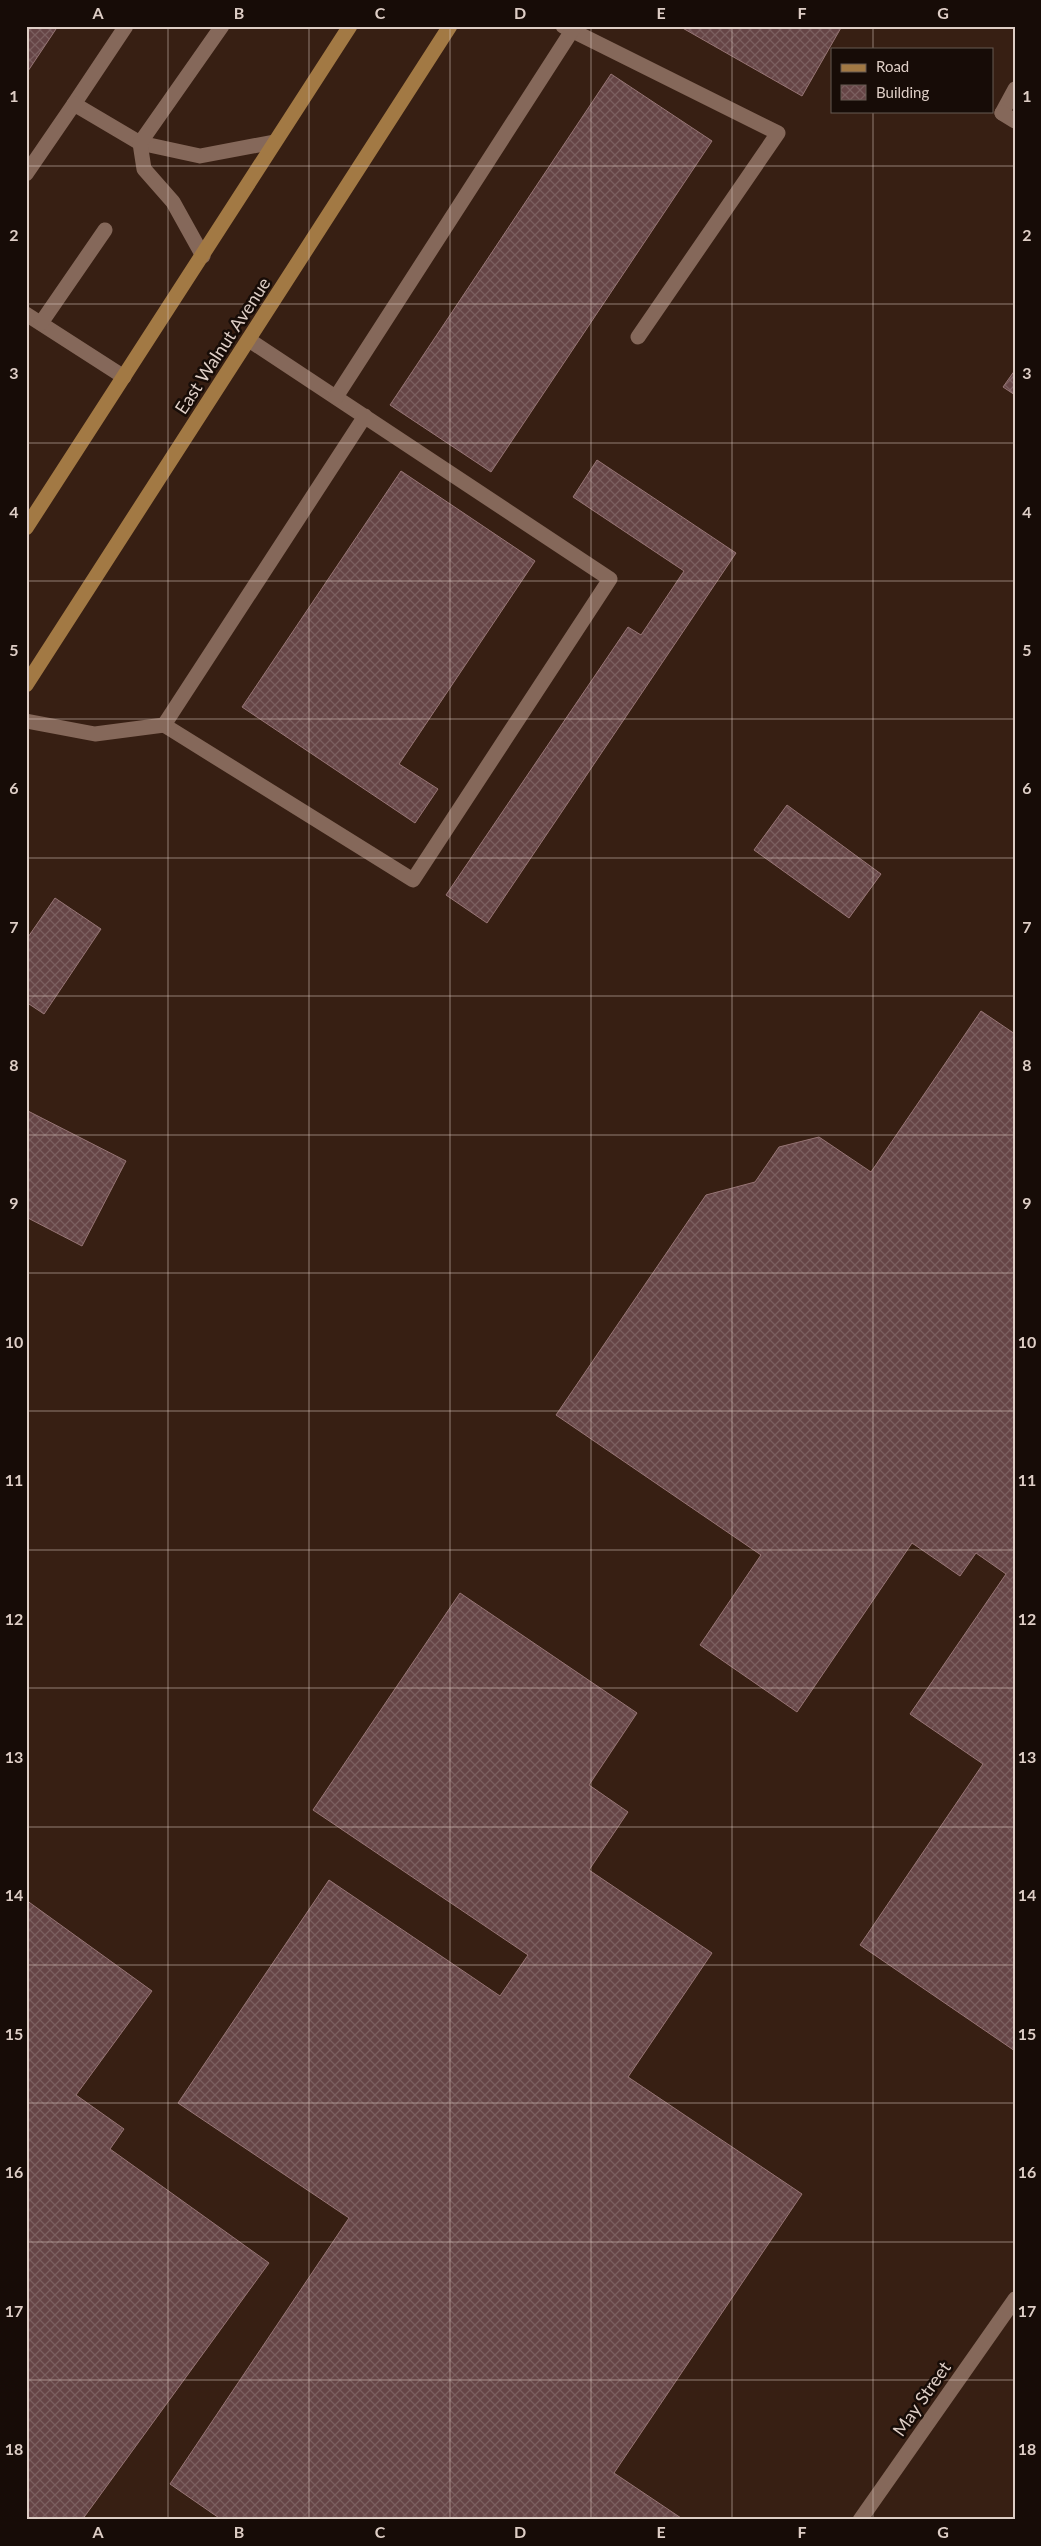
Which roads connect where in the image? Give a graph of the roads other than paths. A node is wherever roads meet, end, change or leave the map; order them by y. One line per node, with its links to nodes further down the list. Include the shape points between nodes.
1 (126, 26): 7 (street)
2 (222, 26): 10 (street)
3 (350, 26): 9 (main road)
4 (450, 26): 17 (main road, East Walnut Avenue)
5 (569, 28): 16 (street, via 778,133); 19 (street)
6 (1015, 89): 8 (street)
7 (74, 104): 10 (street); 11 (street)
8 (1010, 115)
9 (274, 142): 10 (street, via 200,156); 13 (main road)
10 (140, 143): 13 (street, via 144,169 173,202)
11 (26, 174)
12 (106, 230): 15 (street)
13 (203, 256): 18 (main road)
14 (26, 314): 15 (street)
15 (41, 324): 18 (street)
16 (638, 336)
17 (249, 340): 19 (street); 22 (main road, East Walnut Avenue)
18 (124, 377): 21 (main road)
19 (336, 397): 20 (street)
20 (365, 416): 24 (street); 24 (street, via 610,579 605,587 413,880)
21 (26, 528)
22 (26, 685)
23 (26, 721): 24 (street, via 95,734)
24 (164, 724)
25 (1015, 2299): 26 (street, May Street)
26 (860, 2520)

